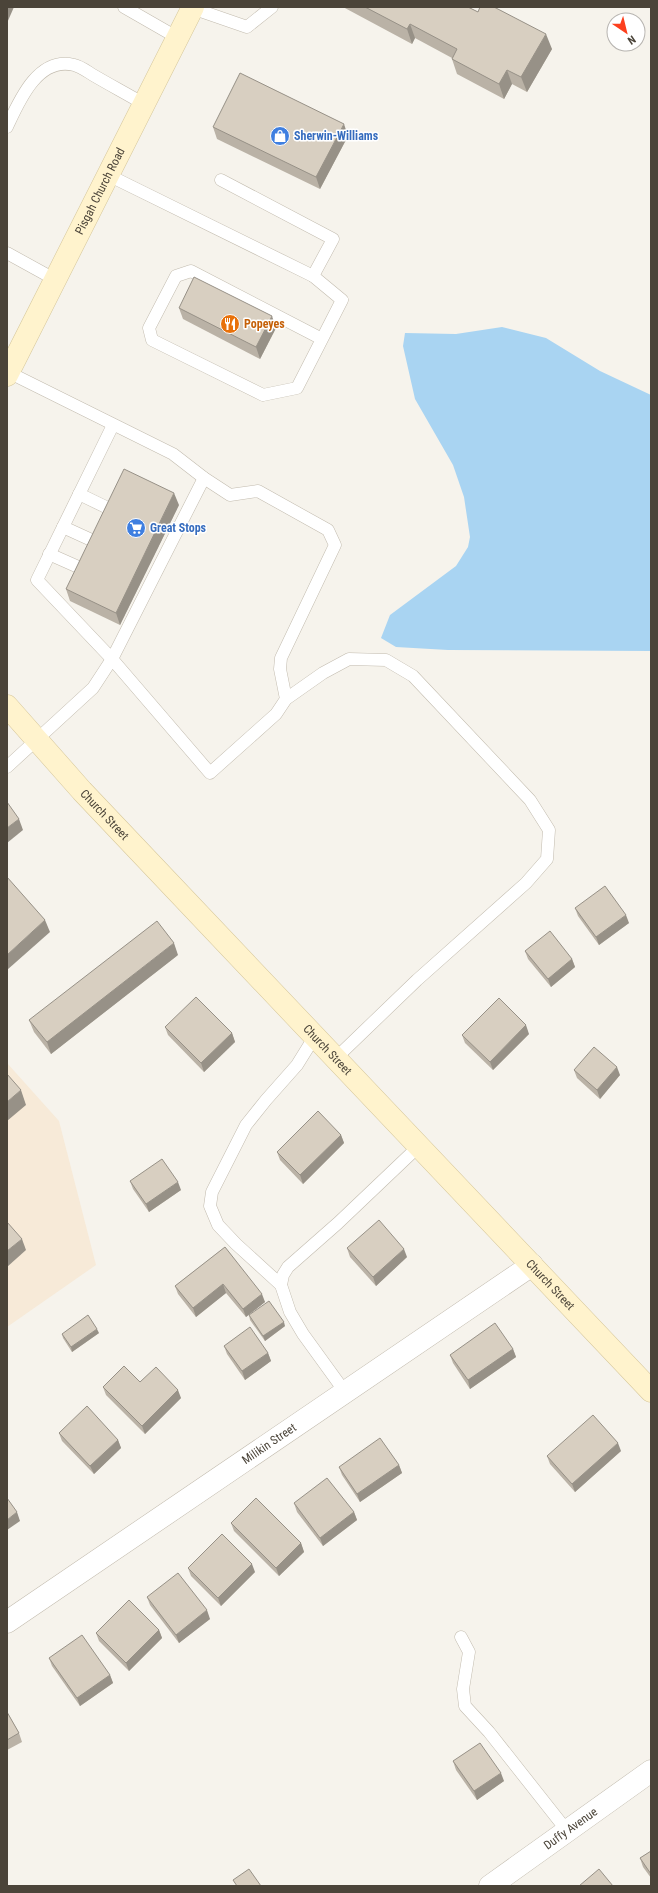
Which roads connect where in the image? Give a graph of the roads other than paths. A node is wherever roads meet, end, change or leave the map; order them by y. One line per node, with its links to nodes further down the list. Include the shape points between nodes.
1 (124, 7): 4 (lane)
2 (272, 7): 3 (lane, via 247,27)
3 (193, 8): 4 (street, Pisgah Church Road)
4 (178, 38): 5 (street, Pisgah Church Road)
5 (144, 104): 6 (lane, via 74,65 59,65 48,69 23,94); 7 (street, Pisgah Church Road)
6 (7, 126)
7 (108, 176): 10 (lane); 11 (street, Pisgah Church Road)
8 (221, 180): 10 (lane, via 333,239)
9 (7, 253): 11 (lane)
10 (314, 276): 12 (lane, via 342,300)
11 (56, 280): 13 (street, Pisgah Church Road)
12 (322, 339): 12 (lane, via 190,271 176,276 148,328 152,340 263,395 297,388)
13 (9, 368): 14 (lane)
14 (113, 425): 15 (lane, via 173,454); 16 (lane)
15 (204, 478): 22 (lane, via 168,537); 23 (lane, via 230,495 258,491 328,530 335,545 281,658 280,669)
16 (78, 494): 17 (lane); 18 (lane)
17 (114, 511)
18 (63, 527): 19 (lane); 20 (lane)
19 (98, 543)
20 (49, 554): 21 (lane); 22 (lane, via 37,580)
21 (85, 570)
22 (112, 659): 23 (lane, via 210,773 276,714); 25 (lane, via 93,688)
23 (286, 699): 28 (lane, via 323,673 349,659 386,660 413,676 530,800 549,830 548,859 526,884 417,980)
24 (7, 706): 25 (street, Church Street)
25 (36, 739): 26 (lane); 27 (street, Church Street, via 82,791)
26 (7, 767)
27 (315, 1036): 28 (street, Church Street); 31 (lane, via 297,1065 246,1125 212,1192 210,1206 218,1225)
28 (336, 1058): 29 (street, Church Street)
29 (419, 1146): 30 (street, Church Street); 31 (lane, via 288,1267)
30 (532, 1266): 32 (street, Church Street); 33 (street, Milikin Street)
31 (281, 1285): 33 (lane, via 290,1312 303,1334)
32 (651, 1391)
33 (345, 1392): 34 (street, Milikin Street)
34 (7, 1622)
35 (461, 1638): 37 (lane, via 469,1652 463,1689 465,1706 489,1732)
36 (651, 1771): 37 (street, Duffy Avenue)
37 (568, 1832): 38 (street, Duffy Avenue)
38 (490, 1886)

